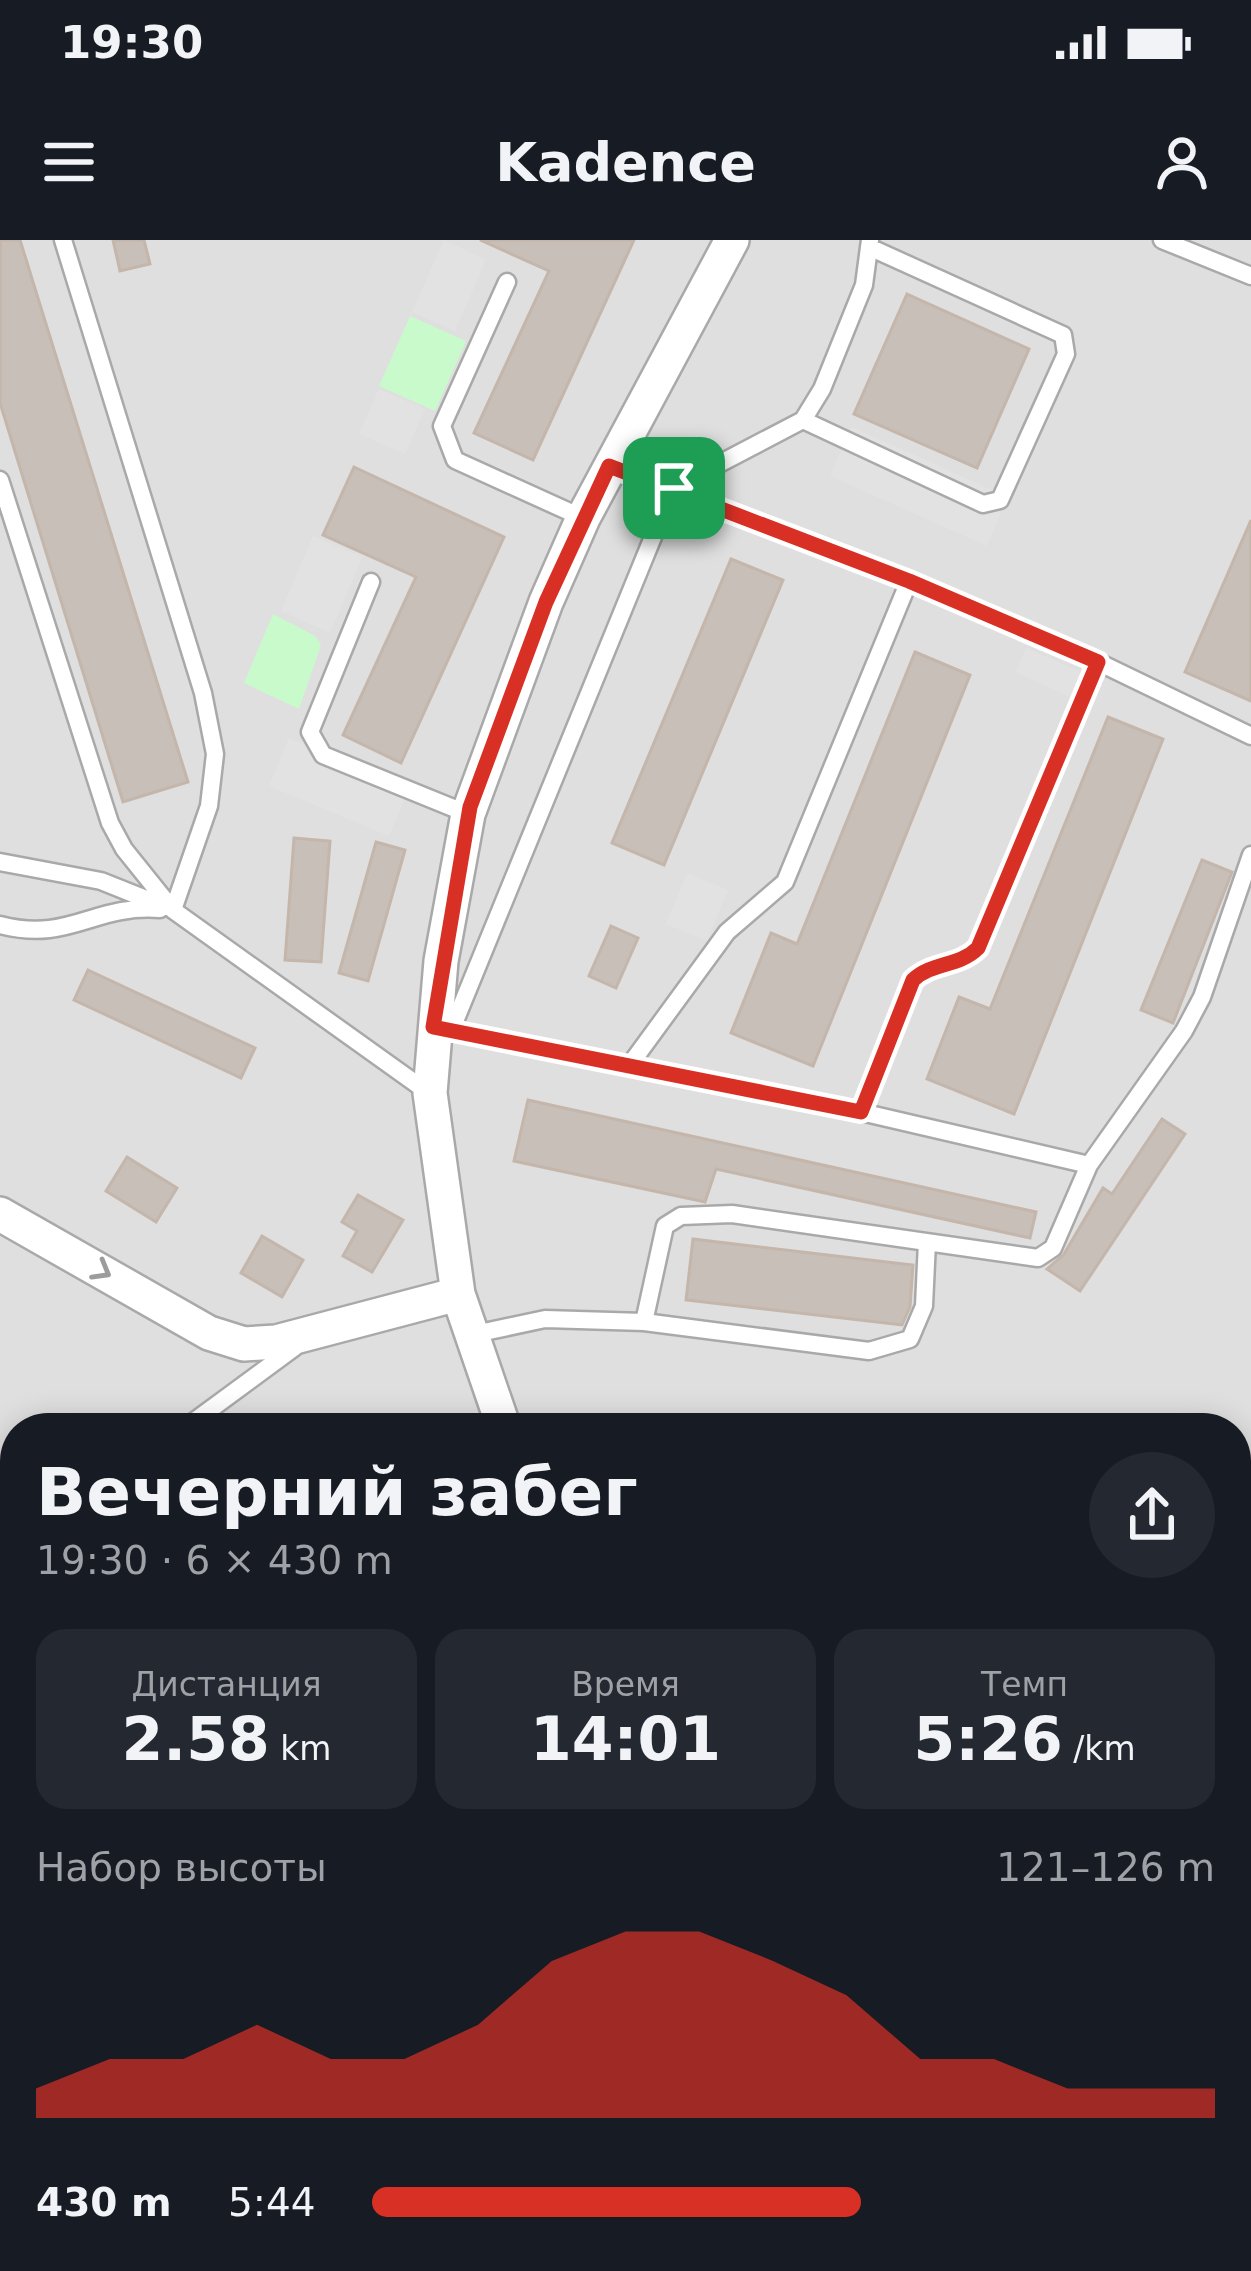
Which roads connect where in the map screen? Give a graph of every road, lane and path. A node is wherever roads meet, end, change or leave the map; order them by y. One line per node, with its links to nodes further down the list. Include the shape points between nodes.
1 (63, 240): 19 (lane, via 215,754 208,806)
2 (732, 240): 8 (street)
3 (1162, 240): 5 (lane)
4 (869, 244): 7 (lane, via 864,284); 7 (lane, via 1063,335 1066,354 1000,500 983,504)
5 (1251, 276)
6 (507, 282): 11 (lane, via 442,426 455,460)
7 (803, 420): 10 (lane)
8 (609, 466): 10 (lane); 11 (street)
9 (0, 480): 19 (lane, via 110,823)
10 (674, 488): 12 (lane); 21 (lane)
11 (584, 518): 16 (street)
12 (909, 581): 14 (lane); 22 (lane, via 785,882 727,932)
13 (370, 582): 16 (lane, via 310,732 323,754)
14 (1098, 662): 15 (lane); 24 (lane, via 978,948 913,980)
15 (1251, 736)
16 (468, 814): 21 (street)
17 (1251, 855): 25 (lane, via 1202,997)
18 (0, 862): 19 (lane, via 101,881)
19 (172, 910): 20 (lane, via 127,907 52,933); 23 (lane)
20 (0, 925)
21 (442, 1029): 22 (lane); 23 (street)
22 (629, 1066): 24 (lane)
23 (430, 1094): 28 (street)
24 (861, 1112): 25 (lane)
25 (1089, 1166): 27 (lane, via 1053,1248 1039,1258)
26 (0, 1214): 30 (street, one-way to 30, via 208,1334 244,1344)
27 (927, 1242): 29 (lane, via 732,1214 681,1216 665,1226); 29 (lane, via 925,1306 910,1339 869,1351)
28 (458, 1294): 30 (street); 31 (street)
29 (644, 1322): 31 (lane, via 545,1319)
30 (315, 1332): 32 (lane)
31 (470, 1335): 33 (street)
32 (205, 1413)
33 (499, 1413)

